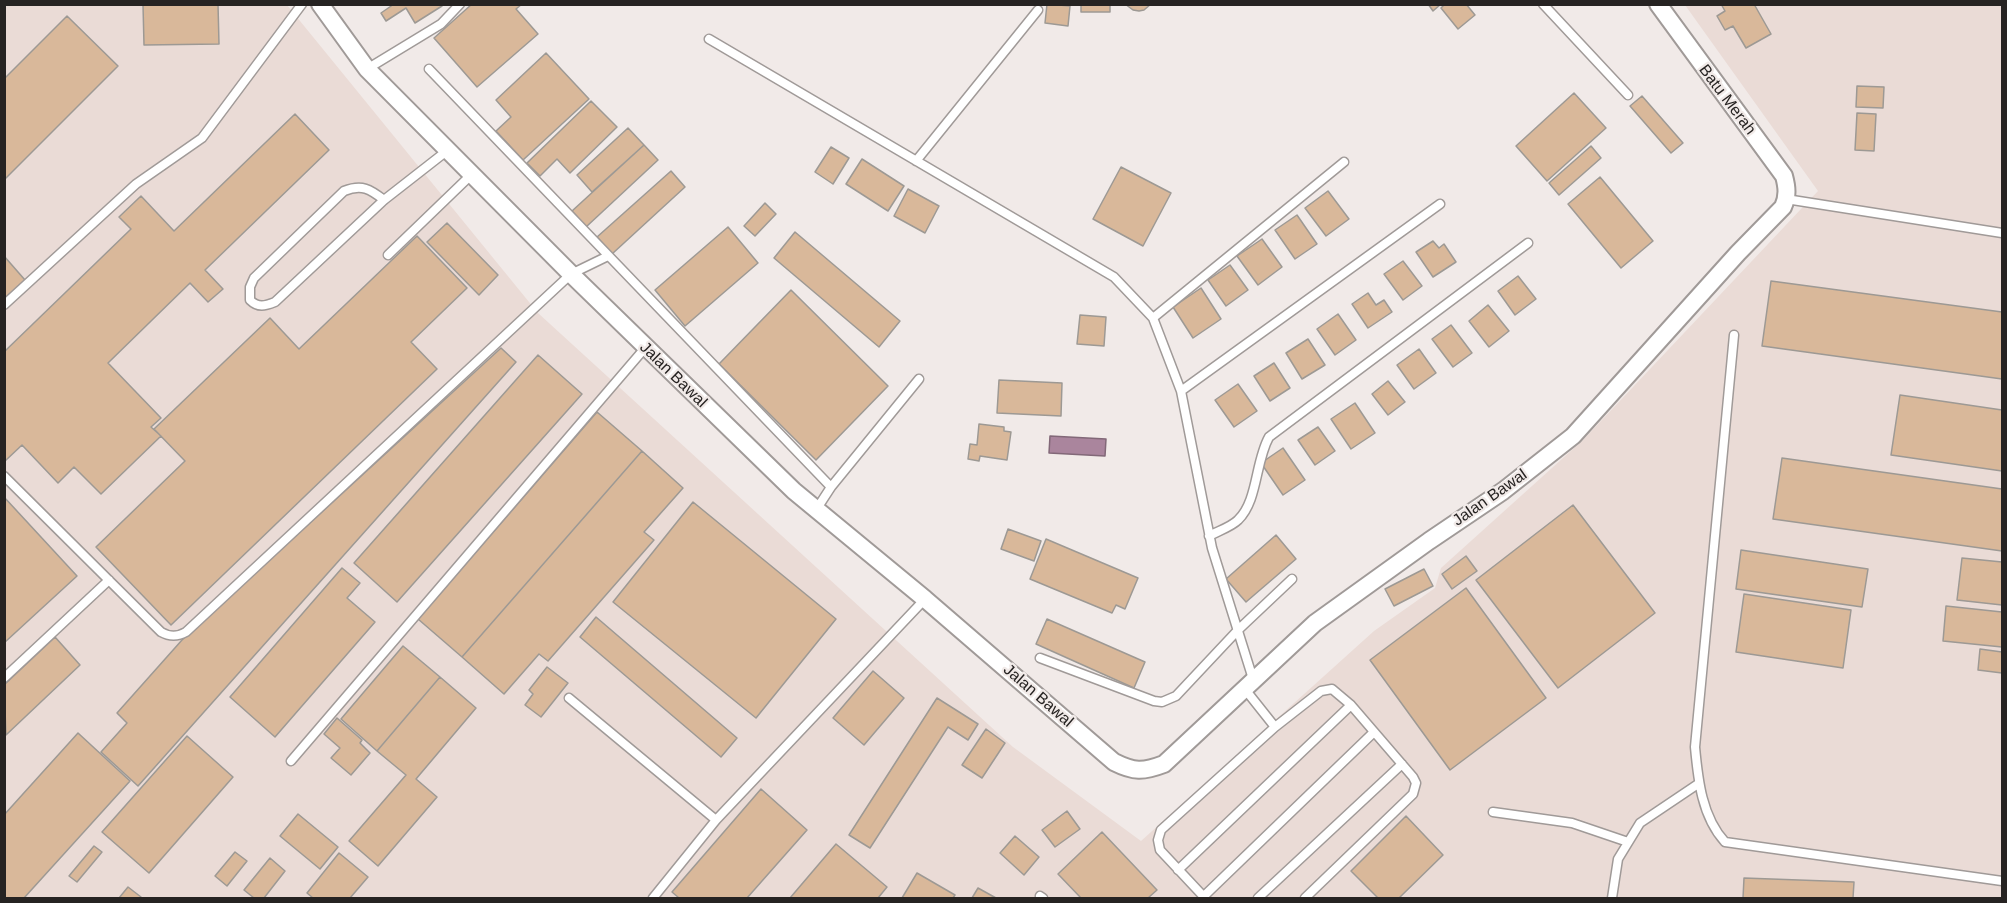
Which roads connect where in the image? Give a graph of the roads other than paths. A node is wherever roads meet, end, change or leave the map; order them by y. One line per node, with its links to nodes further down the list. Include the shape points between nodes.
1 (302, 4): 23 (lane, via 202,138 136,184)
2 (320, 4): 8 (street, Jalan Bawal)
3 (460, 4): 8 (lane, via 441,24)
4 (1543, 4): 10 (lane)
5 (1658, 4): 15 (street, Batu Merah, via 1784,176)
6 (1038, 10): 12 (lane)
7 (709, 39): 12 (lane)
8 (367, 69): 11 (street, Jalan Bawal)
9 (429, 69): 21 (lane)
10 (1628, 94)
11 (448, 150): 14 (street, Jalan Bawal); 16 (lane)
12 (916, 161): 24 (lane, via 1114,278)
13 (1344, 162): 24 (lane)
14 (471, 175): 20 (lane); 22 (street, Jalan Bawal)
15 (1786, 199): 18 (lane); 39 (street, Jalan Bawal, via 1783,207 1573,436 1503,491 1315,623)
16 (384, 200): 16 (lane, via 274,302 261,306 250,300 254,278 344,191 370,189)
17 (1440, 204): 28 (lane)
18 (2002, 233)
19 (1528, 243): 32 (lane, via 1269,437 1244,513)
20 (387, 255)
21 (608, 255): 22 (lane); 30 (lane)
22 (571, 274): 26 (street, Jalan Bawal); 34 (lane, via 186,632 178,636 161,632)
23 (4, 306)
24 (1153, 318): 28 (lane)
25 (1734, 335): 46 (lane, via 1695,747)
26 (645, 348): 31 (street, Jalan Bawal); 44 (lane)
27 (919, 379): 30 (lane)
28 (1181, 391): 32 (lane)
29 (4, 476): 34 (lane)
30 (831, 487): 31 (lane)
31 (816, 510): 35 (street, Jalan Bawal)
32 (1209, 536): 36 (lane)
33 (1292, 579): 36 (lane)
34 (109, 580): 38 (lane)
35 (925, 599): 39 (street, Jalan Bawal, via 1114,762 1130,770 1148,771 1164,764); 48 (lane)
36 (1238, 630): 37 (lane, via 1176,696 1162,702); 39 (lane)
37 (1040, 658)
38 (4, 678)
39 (1249, 684): 42 (lane)
40 (569, 698): 48 (lane)
41 (1351, 705): 42 (lane, via 1336,691 1325,689); 43 (lane); 50 (lane)
42 (1275, 727): 50 (lane, via 1161,830 1160,850)
43 (1374, 732): 45 (lane); 53 (lane)
44 (291, 761)
45 (1402, 764): 54 (lane); 55 (lane, via 1416,783 1413,794)
46 (1698, 784): 49 (lane, via 1640,823); 51 (lane, via 1715,831 1725,842)
47 (1493, 812): 49 (lane, via 1572,823)
48 (716, 820): 52 (lane)
49 (1629, 842): 56 (lane, via 1618,859)
50 (1178, 870): 53 (lane)
51 (2002, 881)
52 (653, 898)
53 (1204, 898)
54 (1258, 898)
55 (1305, 898)
56 (1612, 898)

